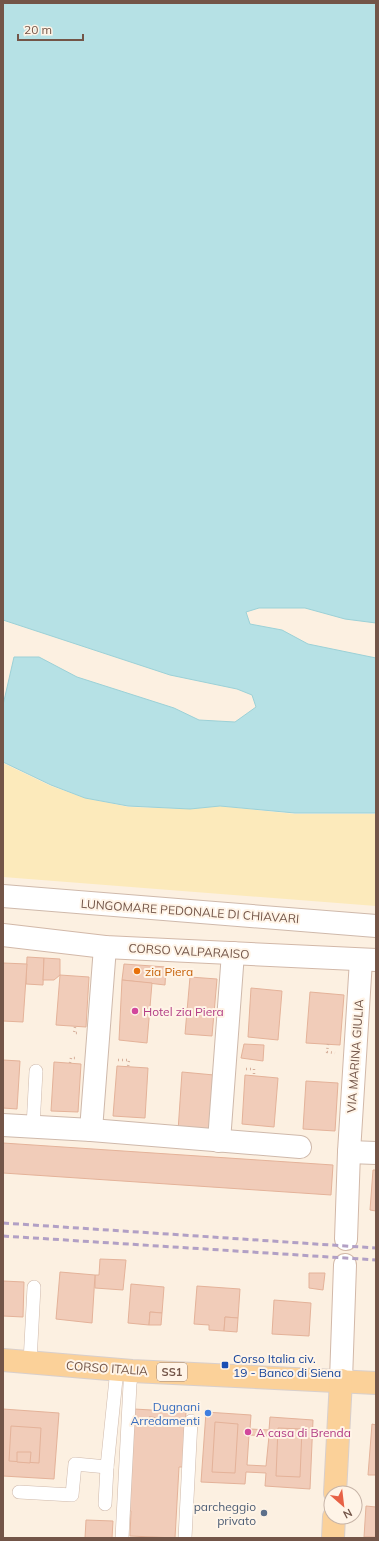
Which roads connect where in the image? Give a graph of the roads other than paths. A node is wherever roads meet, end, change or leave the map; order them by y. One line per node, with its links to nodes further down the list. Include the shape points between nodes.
1 (3, 896): 2 (street, LUNGOMARE PEDONALE DI CHIAVARI)
2 (376, 926)
3 (3, 935): 4 (street, CORSO VALPARAISO)
4 (105, 947): 5 (street, CORSO VALPARAISO); 10 (street)
5 (233, 954): 6 (street, CORSO VALPARAISO); 11 (street)
6 (369, 960): 13 (street, VIA MARINA GIULIA)
7 (36, 1071): 9 (lane)
8 (3, 1125): 9 (street)
9 (33, 1127): 10 (street)
10 (91, 1130): 11 (street)
11 (219, 1141): 12 (street)
12 (300, 1146)
13 (349, 1152): 14 (street); 15 (street, VIA MARINA GIULIA)
14 (376, 1153)
15 (346, 1239)
16 (345, 1264): 21 (street)
17 (34, 1288): 19 (lane)
18 (3, 1360): 19 (main road, CORSO ITALIA / SS1)
19 (30, 1362): 20 (main road, CORSO ITALIA / SS1)
20 (124, 1370): 21 (main road, CORSO ITALIA / SS1); 24 (lane); 29 (lane, via 130,1384)
21 (341, 1380): 22 (main road, CORSO ITALIA / SS1); 25 (main road)
22 (376, 1383)
23 (191, 1421): 30 (lane)
24 (108, 1467): 26 (lane, via 75,1464 72,1495); 27 (lane)
25 (335, 1485)
26 (18, 1492)
27 (105, 1504)
28 (334, 1525): 31 (main road)
29 (122, 1538)
30 (185, 1538)
31 (333, 1538)

